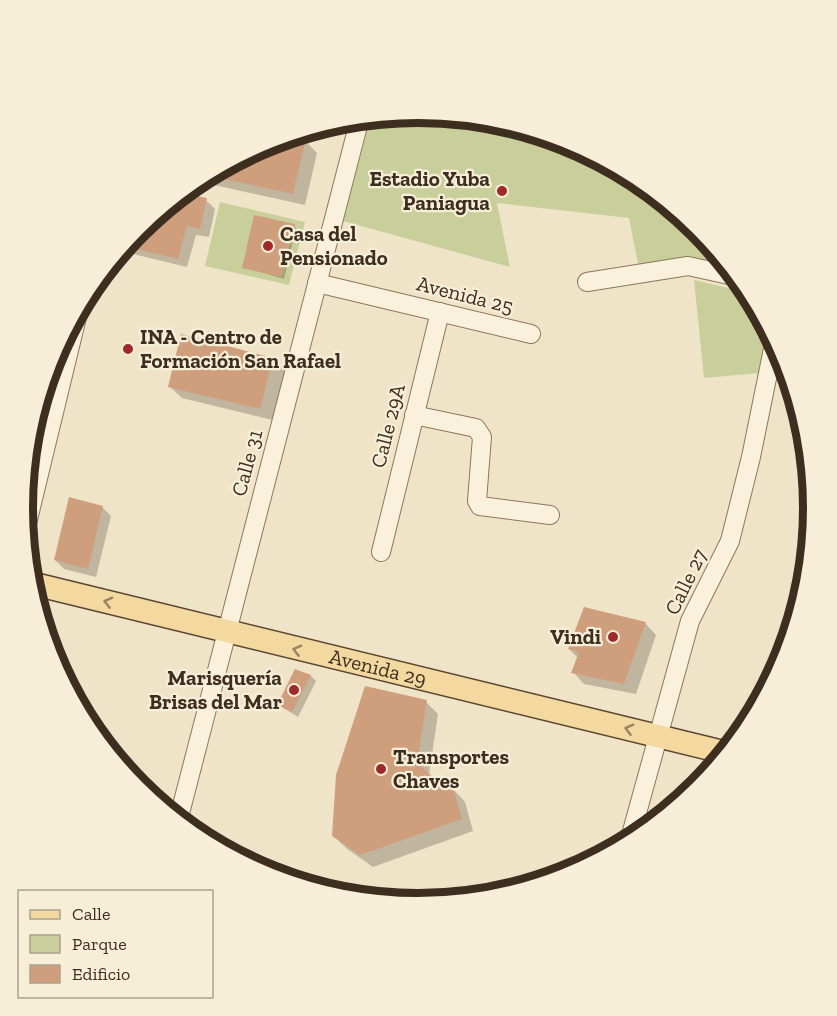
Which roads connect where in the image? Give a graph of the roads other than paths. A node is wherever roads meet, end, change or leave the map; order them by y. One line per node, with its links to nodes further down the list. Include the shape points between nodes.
1 (357, 128): 4 (street, Calle 31)
2 (725, 274): 3 (street, via 688,266)
3 (587, 282)
4 (317, 283): 5 (street, Avenida 25); 14 (street, Calle 31)
5 (440, 312): 6 (street, Avenida 25); 9 (street, Calle 29A)
6 (531, 334)
7 (71, 340): 10 (street)
8 (772, 354): 15 (street, Calle 27, via 730,541 690,621)
9 (414, 415): 11 (street, via 480,432 480,506); 12 (street, Calle 29A)
10 (33, 497)
11 (550, 515)
12 (381, 552)
13 (41, 586): 14 (main road, Avenida 29, one-way to 13)
14 (226, 632): 15 (main road, Avenida 29, one-way to 14); 17 (street, Calle 31)
15 (657, 736): 16 (main road, Avenida 29); 18 (street, Calle 27)
16 (718, 751)
17 (180, 811)
18 (632, 829)

